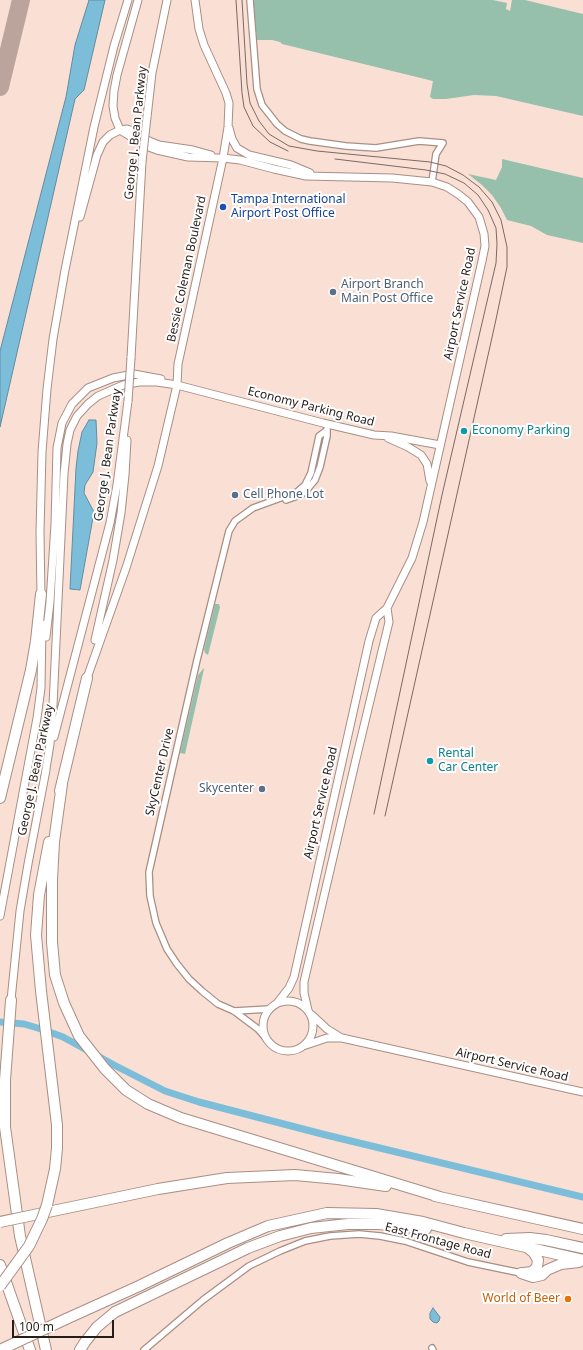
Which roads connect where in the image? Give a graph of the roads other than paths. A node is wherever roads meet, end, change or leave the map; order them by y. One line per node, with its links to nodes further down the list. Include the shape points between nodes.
1 (128, 0): 11 (street, George J. Bean Parkway, via 94,127)
2 (138, 0): 7 (street, via 114,91 113,106)
3 (167, 0): 13 (street, George J. Bean Parkway, bridge, via 152,73 142,162)
4 (195, 0): 6 (street, Bessie Coleman Boulevard, via 204,45 229,103)
5 (250, 0): 10 (street, via 257,89 262,105 277,124 301,139 346,146 376,148 419,141 443,143 436,154)
6 (228, 127): 8 (street, Bessie Coleman Boulevard); 9 (street, via 237,148 250,155 290,165)
7 (120, 130): 8 (street, Airport Service Road, via 133,131 159,144); 11 (street, via 103,142 97,155)
8 (223, 158): 9 (street, Airport Service Road, via 305,176); 12 (street, Bessie Coleman Boulevard, via 178,364)
9 (318, 176): 10 (street, Airport Service Road)
10 (432, 182): 16 (street, Airport Service Road, via 447,187 468,202 479,217 484,234 482,261)
11 (65, 270): 18 (street, George J. Bean Parkway, via 53,339 44,420)
12 (177, 385): 14 (street, Economy Parking Road); 20 (street, Bessie Coleman Boulevard, via 158,466 126,568); 21 (street, via 156,377 134,374 113,378 88,388 72,404 62,423 57,448 50,602); 22 (street, via 139,382 111,389 88,404 77,416 70,430 64,474 53,705)
13 (128, 401): 20 (street, via 121,513); 22 (street, George J. Bean Parkway, via 110,523)
14 (327, 428): 15 (street, Economy Parking Road); 29 (street, SkyCenter Drive, via 319,472 309,488 300,495 244,514 235,521 229,532 153,850 149,878 150,896 156,923 164,942 189,979 202,992 218,1004)
15 (374, 434): 16 (street, Economy Parking Road); 17 (street, via 397,442 421,455 430,474)
16 (440, 445): 17 (street, Airport Service Road)
17 (430, 490): 19 (street, Airport Service Road, via 414,552)
18 (41, 594): 21 (street, George J. Bean Parkway); 24 (highway, via 31,670)
19 (386, 608): 27 (street, Airport Service Road, via 376,618 369,641 294,977); 30 (street, Airport Service Road, via 389,622 304,982)
20 (87, 678): 23 (highway)
21 (41, 688): 25 (street, George J. Bean Parkway, via 33,746)
22 (45, 775): 26 (street, George J. Bean Parkway, via 22,903)
23 (62, 784): 35 (highway, via 52,880 55,974 79,1036 105,1069 126,1090 148,1104 181,1118); 45 (highway, bridge, via 39,895 36,935 57,1125 55,1169 42,1219 29,1246)
24 (0, 798)
25 (0, 916)
26 (11, 1000): 48 (highway, via 7,1038 5,1127 20,1236)
27 (278, 1002): 28 (street); 30 (street, via 295,1002)
28 (270, 1008): 29 (street); 31 (street, via 264,1020)
29 (234, 1011): 31 (street, SkyCenter Drive)
30 (309, 1011): 32 (street, Airport Service Road, via 327,1029); 33 (street, via 314,1025 309,1040)
31 (265, 1037): 33 (street, via 282,1050 295,1050)
32 (342, 1038): 33 (street, Airport Service Road, via 327,1038); 34 (street, Airport Service Road)
33 (303, 1046)
34 (583, 1092)
35 (440, 1197): 36 (highway, bridge, via 338,1179 264,1175 158,1189); 37 (highway)
36 (0, 1222)
37 (583, 1229)
38 (464, 1233): 39 (highway); 46 (highway, bridge, via 423,1222 376,1214 333,1213 268,1226); 49 (highway, via 379,1224 348,1224 311,1228 280,1236 248,1248 115,1312 96,1327)
39 (484, 1238): 40 (highway); 41 (highway, via 530,1238)
40 (527, 1247): 42 (highway); 44 (highway, via 538,1260 537,1267 532,1272)
41 (583, 1248)
42 (583, 1261): 44 (highway, via 561,1264 533,1277)
43 (0, 1265): 47 (highway)
44 (521, 1273): 50 (street, East Frontage Road, via 468,1262 405,1241 380,1236 352,1234 305,1241 249,1266 203,1300)
45 (0, 1286)
46 (0, 1350)
47 (30, 1350)
48 (46, 1350)
49 (80, 1350)
50 (144, 1350)

